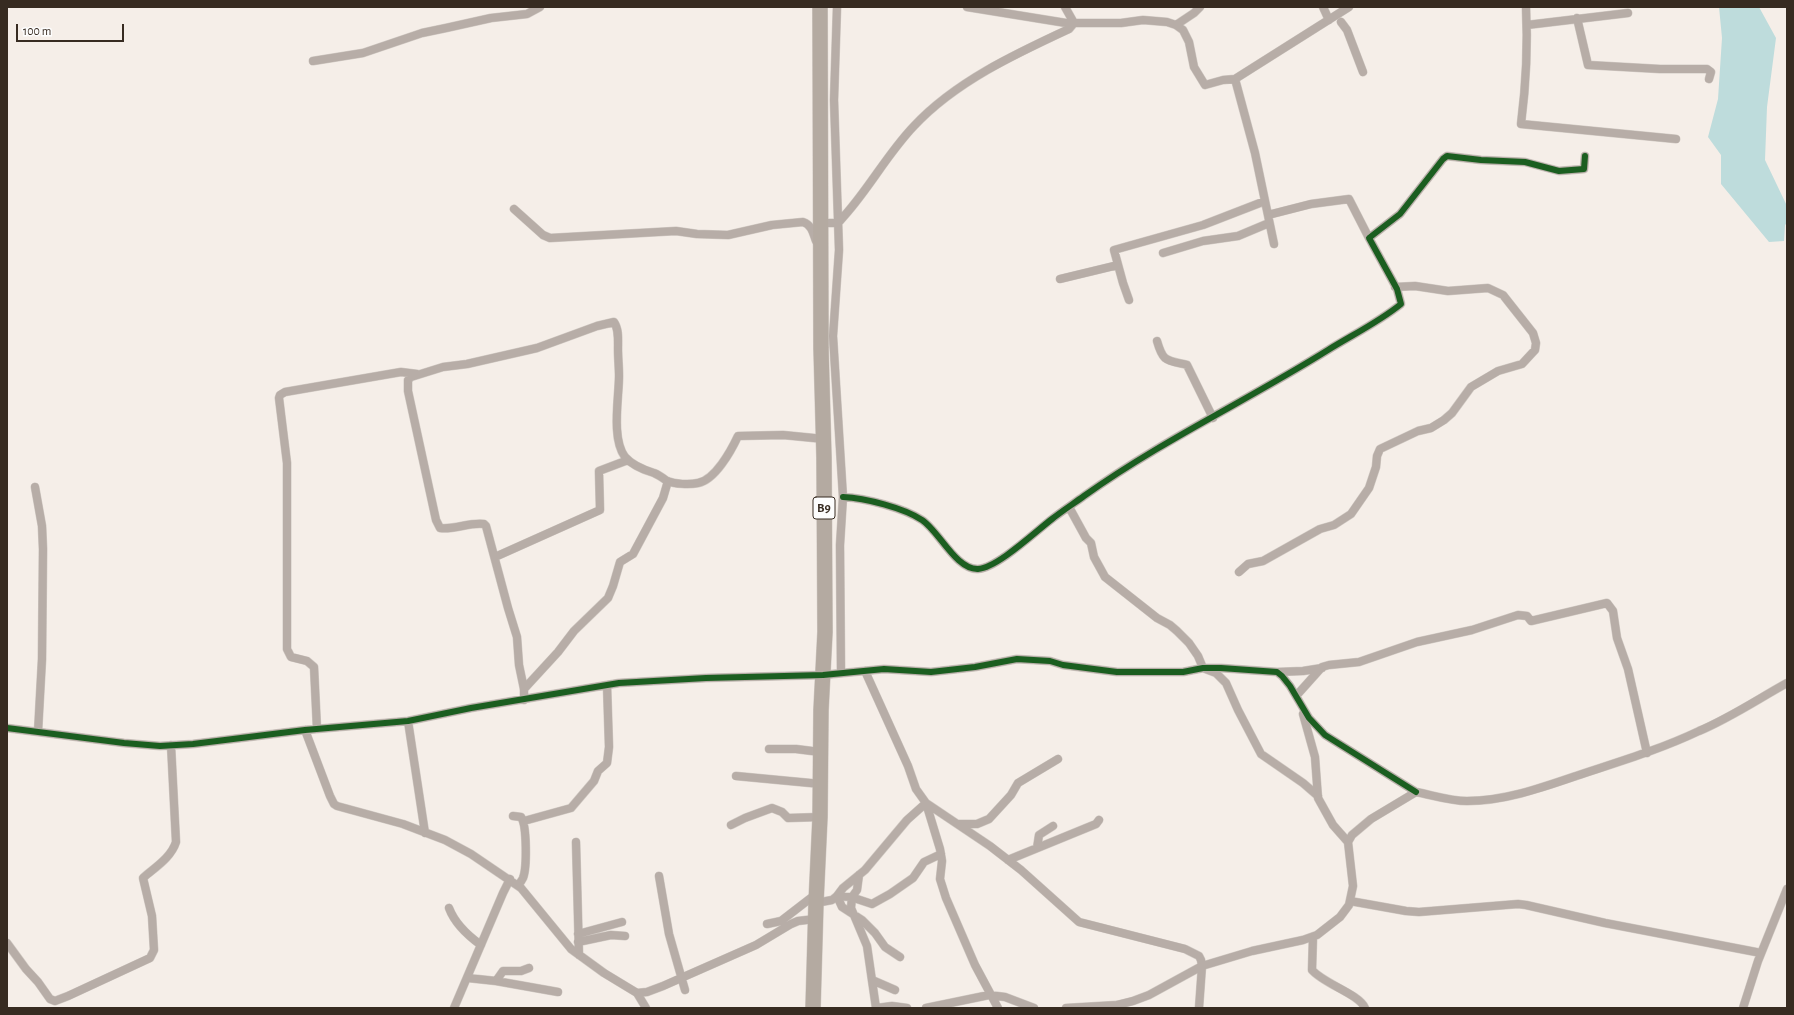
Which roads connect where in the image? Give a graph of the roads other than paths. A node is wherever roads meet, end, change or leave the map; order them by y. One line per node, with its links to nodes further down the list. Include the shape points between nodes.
1 (540, 7): 18 (street, via 523,15 491,18 422,34 363,53)
2 (820, 7): 27 (highway, B9)
3 (837, 7): 28 (street, via 834,100)
4 (967, 7): 15 (street)
5 (1065, 7): 15 (street)
6 (1200, 7): 16 (street)
7 (1323, 7): 13 (street)
8 (1350, 7): 11 (street)
9 (1526, 7): 17 (street)
10 (1628, 12): 12 (street)
11 (1338, 14): 13 (street); 14 (street)
12 (1577, 18): 17 (street); 21 (street, via 1588,65 1707,69 1711,72)
13 (1329, 19): 14 (street); 20 (street)
14 (1341, 22): 19 (street, via 1348,30)
15 (1074, 24): 16 (street, via 1143,20); 28 (street, via 972,80 930,111 908,133 858,201)
16 (1176, 25): 20 (street, via 1183,30 1189,42 1194,67 1205,85)
17 (1527, 25): 22 (street, via 1525,94 1521,124)
18 (313, 61)
19 (1363, 72)
20 (1235, 79): 24 (street)
21 (1710, 80)
22 (1676, 139)
23 (1585, 156): 29 (street, via 1584,169 1559,171 1526,162 1447,156 1400,214)
24 (1265, 201): 26 (street); 33 (street, via 1203,225 1114,250)
25 (514, 209): 32 (street, via 543,235 550,238 676,231 728,235 772,225 803,222 812,230)
26 (1269, 219): 29 (street, via 1311,204 1349,198); 30 (street); 31 (street, via 1238,236 1203,241)
27 (822, 223): 28 (street); 32 (highway, B9)
28 (838, 223): 44 (street, via 839,250 833,336)
29 (1369, 238): 35 (street)
30 (1274, 244)
31 (1162, 253)
32 (821, 255): 40 (highway, B9)
33 (1118, 265): 34 (street); 36 (street)
34 (1060, 279)
35 (1395, 287): 39 (street, via 1401,301 1397,308); 47 (street, via 1415,286 1448,291 1488,288 1494,290 1503,295 1533,334 1536,343 1534,350 1522,364 1492,374 1471,387 1444,420 1380,449 1369,488 1351,514 1262,561 1248,564)
36 (1130, 300)
37 (1157, 341): 39 (street, via 1162,356 1187,366)
38 (418, 374): 41 (street, via 537,348 614,322 618,330 617,422 622,452); 46 (street, via 408,380 408,391 436,520 440,528 484,524); 62 (street, via 401,372 378,375 285,392 279,398 286,439 287,469 287,649 291,658 307,661 314,667)
39 (1213, 418): 45 (street, via 1121,470)
40 (824, 439): 42 (street, via 738,436 729,454 709,478 693,484); 53 (highway, B9)
41 (628, 460): 42 (street); 46 (street, via 600,471 600,510)
42 (668, 481): 56 (street, via 663,498 633,554 620,562 608,598 574,631)
43 (35, 487): 64 (street, via 43,544 43,633)
44 (843, 497): 45 (street, via 873,502 916,516 932,528 965,565 978,568 987,566 1010,553); 52 (street, via 840,545)
45 (1069, 507): 48 (street, via 1091,543 1094,557 1105,577 1177,631 1198,656)
46 (495, 557): 56 (street, via 517,637)
47 (1238, 572)
48 (1202, 668): 50 (street, via 1183,672 1118,672 1050,661 1017,660 944,671 890,669); 51 (street); 73 (street, via 1216,673 1226,683 1260,754)
49 (1322, 668): 51 (street); 57 (street); 68 (street, via 1359,662 1407,645 1472,630 1518,615 1527,616 1531,621 1607,603 1612,612 1618,642 1628,669)
50 (865, 672): 52 (street); 74 (street, via 916,789)
51 (1277, 672): 57 (street, via 1286,680)
52 (841, 674): 53 (street)
53 (823, 675): 55 (street, via 706,678); 67 (highway, B9)
54 (1787, 683): 68 (street, via 1711,726)
55 (607, 685): 58 (street); 78 (street, via 607,763 598,771 594,781 571,808)
56 (524, 689): 58 (street)
57 (1296, 696): 59 (street)
58 (524, 700): 60 (street)
59 (1302, 707): 72 (street, via 1315,727 1325,735); 73 (street, via 1315,757)
60 (408, 721): 62 (street); 82 (street)
61 (7, 728): 64 (street)
62 (317, 728): 63 (street)
63 (305, 730): 65 (street); 82 (street, via 334,804)
64 (38, 732): 65 (street, via 124,743)
65 (172, 745): 105 (street, via 176,842 164,859 143,878 152,916 154,950 150,958 55,1001)
66 (769, 749): 67 (street)
67 (820, 752): 71 (highway, B9)
68 (1647, 753): 72 (street, via 1548,785 1479,801 1461,801)
69 (1058, 759): 79 (street, via 1018,783 989,819 977,824)
70 (736, 776): 71 (street)
71 (821, 784): 76 (highway, B9)
72 (1416, 792): 84 (street, via 1362,825)
73 (1318, 796): 84 (street, via 1328,816)
74 (926, 803): 79 (street); 86 (street); 88 (street, via 907,820)
75 (514, 816): 78 (street, via 521,817)
76 (820, 817): 80 (street, via 788,818 772,808); 95 (highway, B9)
77 (1099, 820): 85 (street, via 1096,824)
78 (524, 821): 91 (street, via 526,860 524,878)
79 (957, 824): 87 (street)
80 (731, 826)
81 (1053, 826): 85 (street, via 1039,835)
82 (425, 833): 90 (street, via 458,847)
83 (576, 842): 104 (street)
84 (1348, 842): 96 (street, via 1353,882)
85 (1037, 848): 87 (street)
86 (941, 854): 94 (street, via 924,862 913,878 872,904); 120 (street, via 940,879 946,898)
87 (1008, 860): 110 (street, via 1079,922 1185,949 1198,956)
88 (859, 875): 93 (street); 94 (street, via 857,890)
89 (659, 876): 112 (street, via 669,934)
90 (510, 880): 91 (street); 106 (street)
91 (518, 886): 108 (street, via 530,896 562,938)
92 (1787, 889): 107 (street)
93 (837, 896): 94 (street); 95 (street, via 832,900); 98 (street, via 842,907)
94 (852, 897): 98 (street)
95 (816, 898): 99 (highway, B9); 101 (street, via 780,921)
96 (1350, 901): 103 (street, via 1340,916); 107 (street, via 1419,912 1526,904 1605,923)
97 (449, 908): 106 (street, via 461,928)
98 (852, 914): 109 (street, via 871,929 885,947); 114 (street, via 867,946)
99 (815, 919): 112 (street, via 791,924 756,945); 123 (highway, B9)
100 (622, 922): 104 (street)
101 (767, 924)
102 (625, 936): 104 (street)
103 (1313, 937): 110 (street); 131 (street, via 1312,970 1357,999)
104 (578, 938): 108 (street)
105 (7, 943)
106 (482, 945): 113 (street)
107 (1761, 953): 132 (street)
108 (579, 955): 119 (street)
109 (900, 957)
110 (1202, 966): 129 (street, via 1133,1001 1117,1005); 130 (street)
111 (529, 968): 115 (street, via 521,971 503,971)
112 (682, 977): 116 (street); 119 (street, via 648,992)
113 (468, 978): 115 (street); 121 (street)
114 (872, 980): 117 (street); 124 (street)
115 (496, 981): 118 (street)
116 (685, 990)
117 (895, 990)
118 (558, 992)
119 (637, 993): 122 (street)
120 (989, 995): 126 (street); 127 (street); 128 (street, via 1006,997)
121 (454, 1008)
122 (646, 1008)
123 (813, 1008)
124 (876, 1008): 125 (street)
125 (907, 1008)
126 (926, 1008)
127 (998, 1008)
128 (1034, 1008)
129 (1067, 1008)
130 (1199, 1008)
131 (1364, 1008)
132 (1742, 1008)

